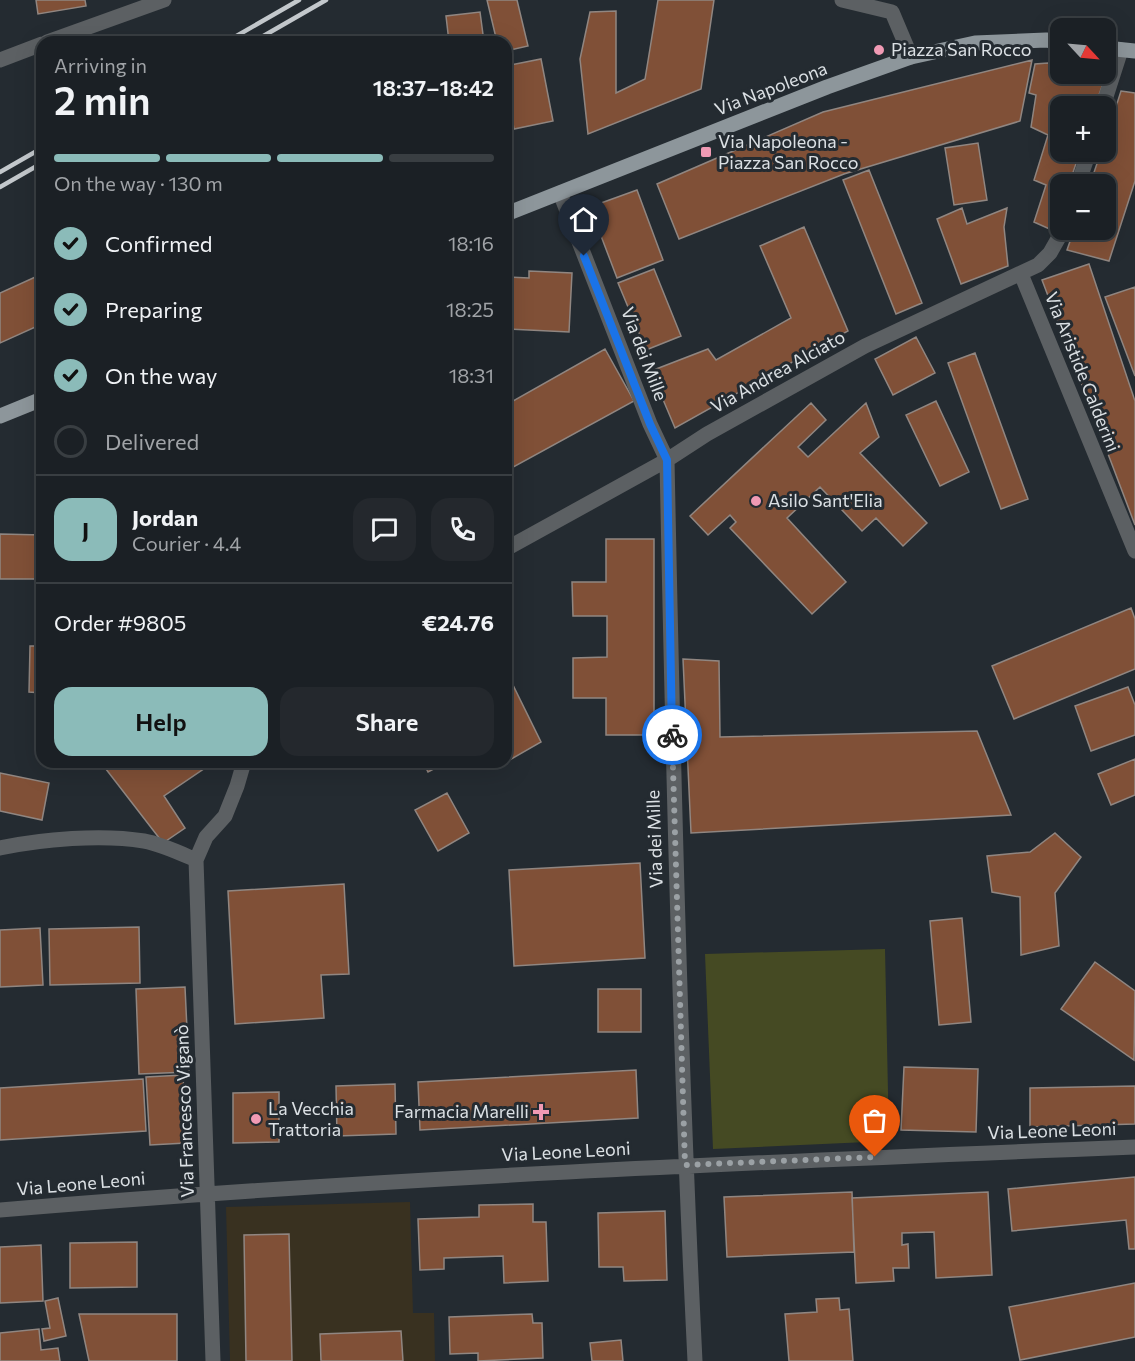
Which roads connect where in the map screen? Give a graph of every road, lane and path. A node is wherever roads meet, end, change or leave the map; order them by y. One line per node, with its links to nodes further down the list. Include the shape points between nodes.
1 (164, 0): 3 (street)
2 (842, 0): 7 (street, via 892,12)
3 (64, 36)
4 (1050, 41): 7 (main road, Via Napoleona, via 975,43)
5 (36, 46): 8 (street)
6 (1120, 49): 9 (street)
7 (911, 57): 10 (main road, Via Napoleona)
8 (0, 60)
9 (1106, 96)
10 (560, 193): 11 (main road, Via Napoleona); 16 (street, Via dei Mille)
11 (512, 212)
12 (1057, 240): 13 (street, Via Andrea Alciato, via 1038,265)
13 (1021, 274): 16 (street, Via Andrea Alciato, via 865,345); 18 (street, Via Aristide Calderini)
14 (36, 401): 15 (main road)
15 (0, 416)
16 (667, 460): 17 (street, Via Andrea Alciato); 23 (street, Via dei Mille)
17 (512, 546)
18 (1135, 551)
19 (242, 768): 21 (street, via 225,816 206,837)
20 (0, 848): 21 (street, via 78,838 121,838 146,841)
21 (196, 860): 24 (street, Via Francesco Viganò)
22 (1135, 1147): 23 (street, Via Leone Leoni)
23 (685, 1165): 24 (street, Via Leone Leoni); 27 (street, Via dei Mille)
24 (207, 1193): 25 (street, Via Leone Leoni); 26 (street, Via Francesco Viganò)
25 (0, 1210)
26 (213, 1361)
27 (695, 1361)

